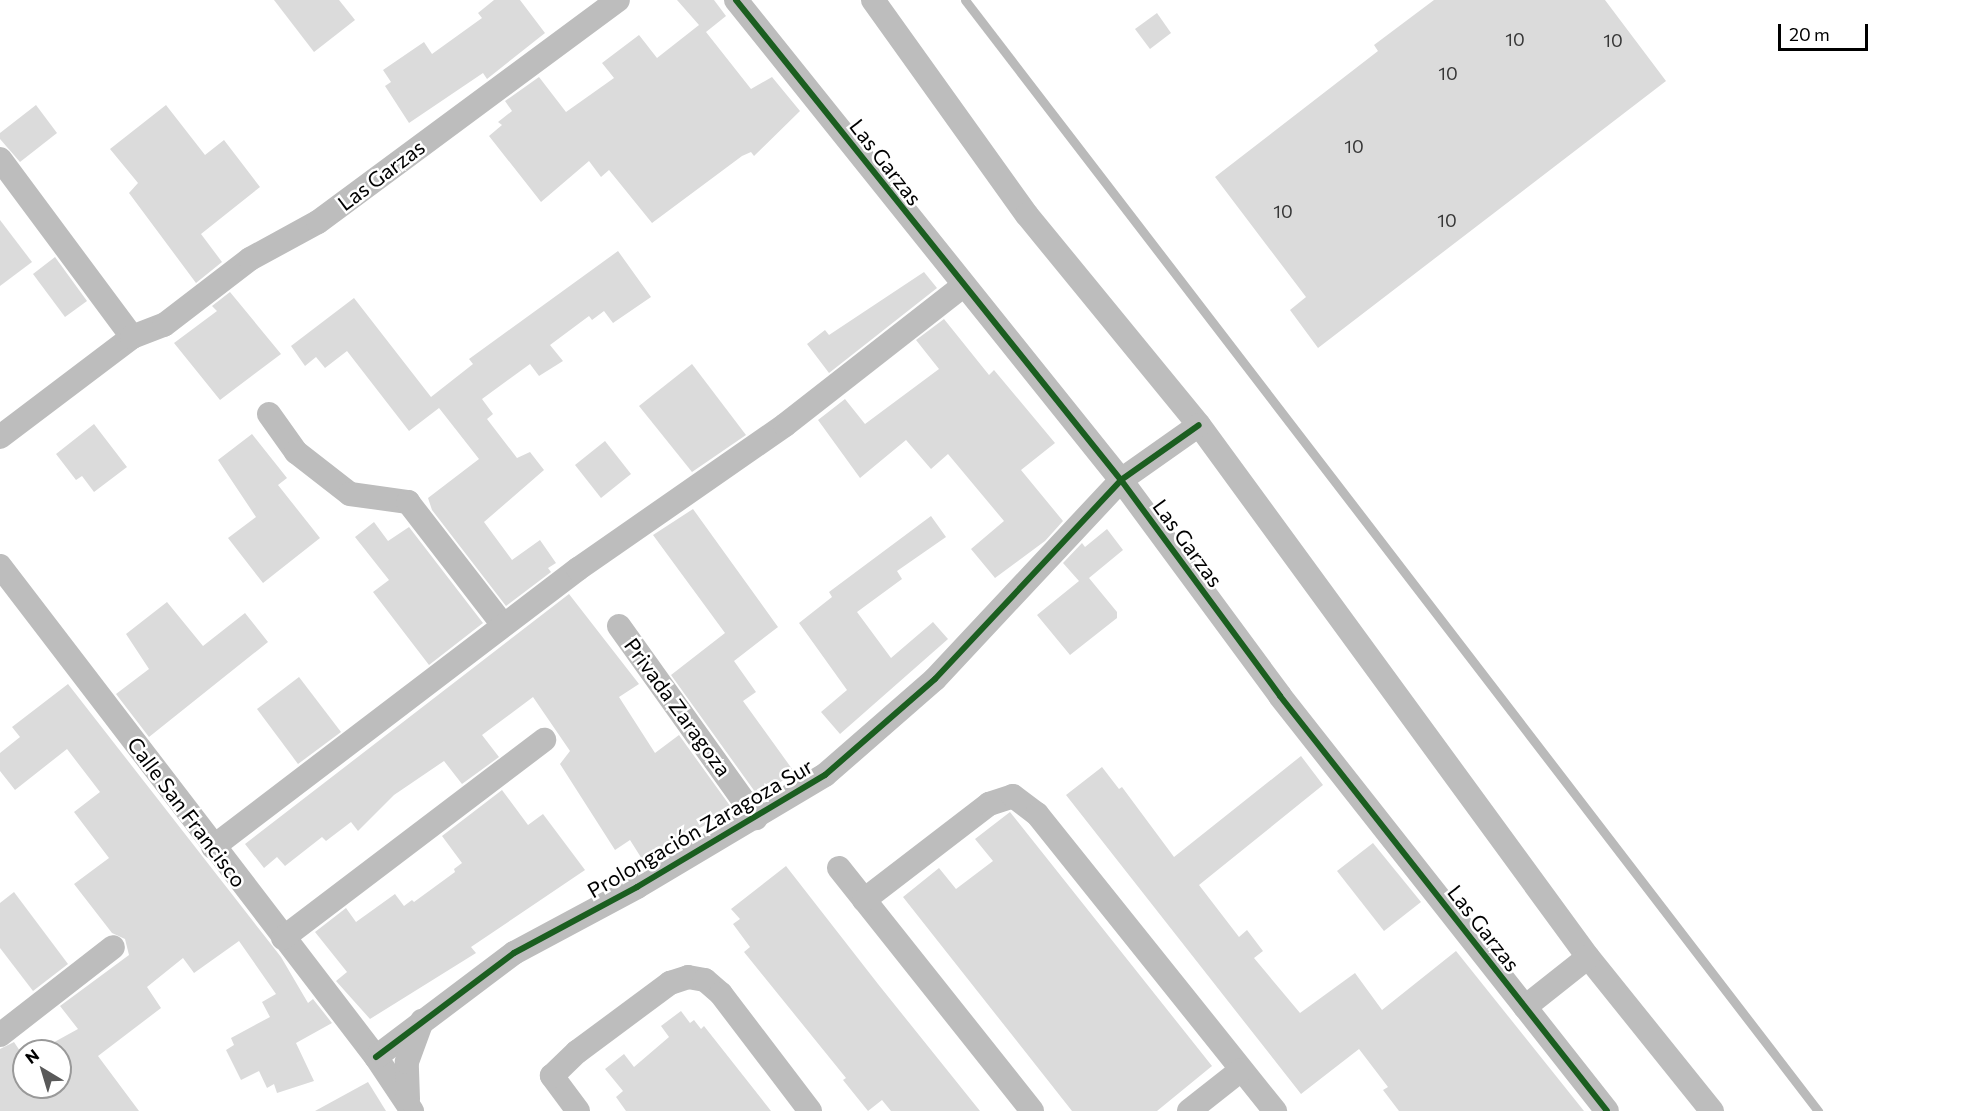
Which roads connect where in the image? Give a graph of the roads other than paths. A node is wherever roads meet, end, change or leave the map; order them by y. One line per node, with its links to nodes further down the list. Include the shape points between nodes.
1 (618, 0): 6 (street, Las Garzas, via 318,222 250,260 164,325)
2 (736, 0): 5 (street, Las Garzas)
3 (873, 0): 8 (street, via 1027,215)
4 (0, 159): 6 (street)
5 (963, 286): 10 (street, Las Garzas); 12 (street, via 785,425)
6 (132, 337): 9 (street, Las Garzas)
7 (268, 414): 12 (street, via 296,452 350,494 408,502)
8 (1199, 425): 10 (street, Prolongación Zaragoza Sur); 21 (street)
9 (0, 437)
10 (1121, 480): 15 (street, Prolongación Zaragoza Sur, via 935,680 825,774); 22 (street, Las Garzas, via 1280,696)
11 (0, 566): 16 (street, Calle San Francisco)
12 (503, 625): 16 (street)
13 (619, 626): 15 (street, Privada Zaragoza)
14 (544, 740): 19 (street)
15 (756, 818): 23 (street, Prolongación Zaragoza Sur, via 514,953)
16 (213, 847): 19 (street, Calle San Francisco)
17 (839, 868): 18 (street)
18 (864, 900): 26 (street, via 988,804 1012,796 1036,814); 30 (street)
19 (282, 938): 25 (street, Calle San Francisco)
20 (113, 947): 24 (street)
21 (1588, 957): 22 (street); 34 (street)
22 (1525, 1008): 33 (street, Las Garzas)
23 (424, 1017): 25 (street, Prolongación Zaragoza Sur); 27 (street, via 407,1062)
24 (0, 1035)
25 (376, 1057): 27 (street)
26 (1241, 1070): 31 (street); 32 (street)
27 (410, 1105)
28 (578, 1111): 29 (street, via 552,1076 577,1052 670,983 688,977 705,980 721,994)
29 (810, 1111)
30 (1032, 1111)
31 (1189, 1111)
32 (1275, 1111)
33 (1607, 1111)
34 (1712, 1111)

